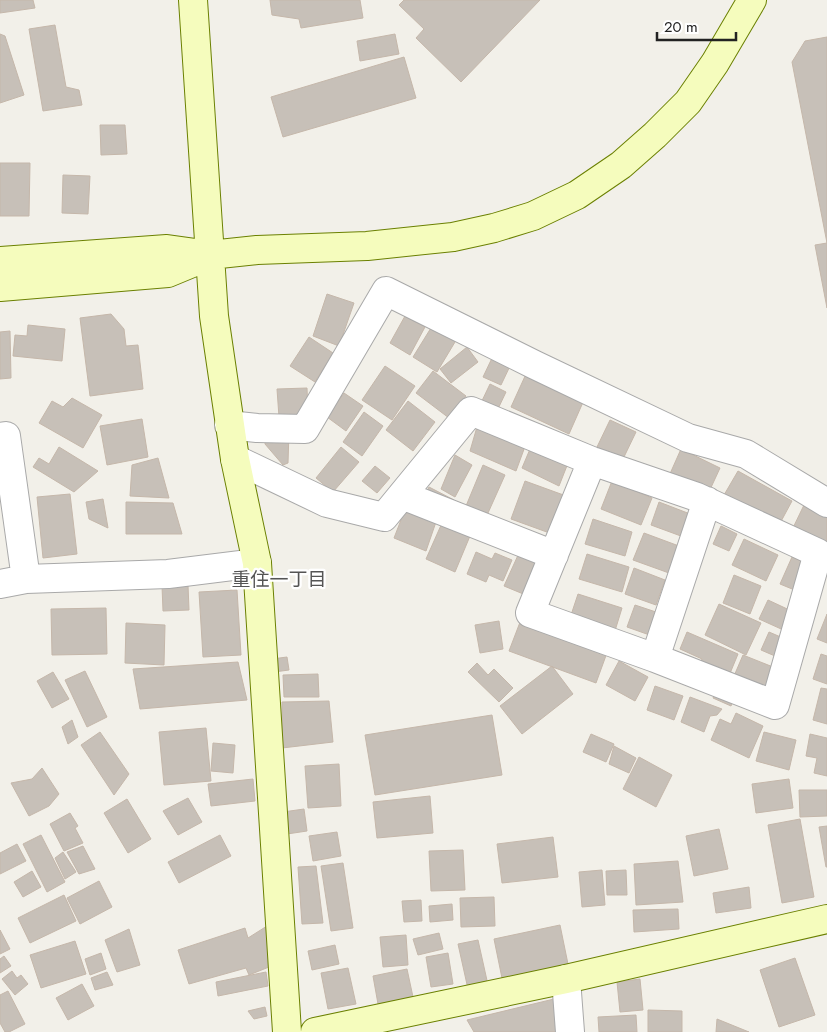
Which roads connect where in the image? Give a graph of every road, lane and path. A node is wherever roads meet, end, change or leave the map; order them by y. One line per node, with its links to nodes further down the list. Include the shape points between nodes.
1 (193, 0): 3 (street)
2 (752, 0): 3 (street, via 688,102 621,165 577,196 533,216 453,237 350,248 258,250)
3 (210, 255): 4 (street, via 167,249); 5 (street, via 168,273); 6 (street, via 214,316)
4 (0, 261)
5 (0, 287)
6 (229, 425): 8 (street); 12 (street, via 305,429 386,291 688,438 746,454)
7 (0, 437): 15 (street, via 6,436)
8 (235, 460): 10 (street, via 328,503 384,518); 14 (street)
9 (592, 461): 10 (street, via 471,410); 11 (street); 13 (street)
10 (402, 495): 13 (street)
11 (707, 501): 16 (street); 16 (street, via 818,553 775,705)
12 (827, 503)
13 (554, 555): 16 (street, via 530,613)
14 (257, 563): 15 (street, via 168,574); 19 (street)
15 (13, 581)
16 (655, 658)
17 (827, 919): 18 (street)
18 (566, 979): 20 (street); 21 (street)
19 (286, 1032)
20 (315, 1032)
21 (570, 1032)

